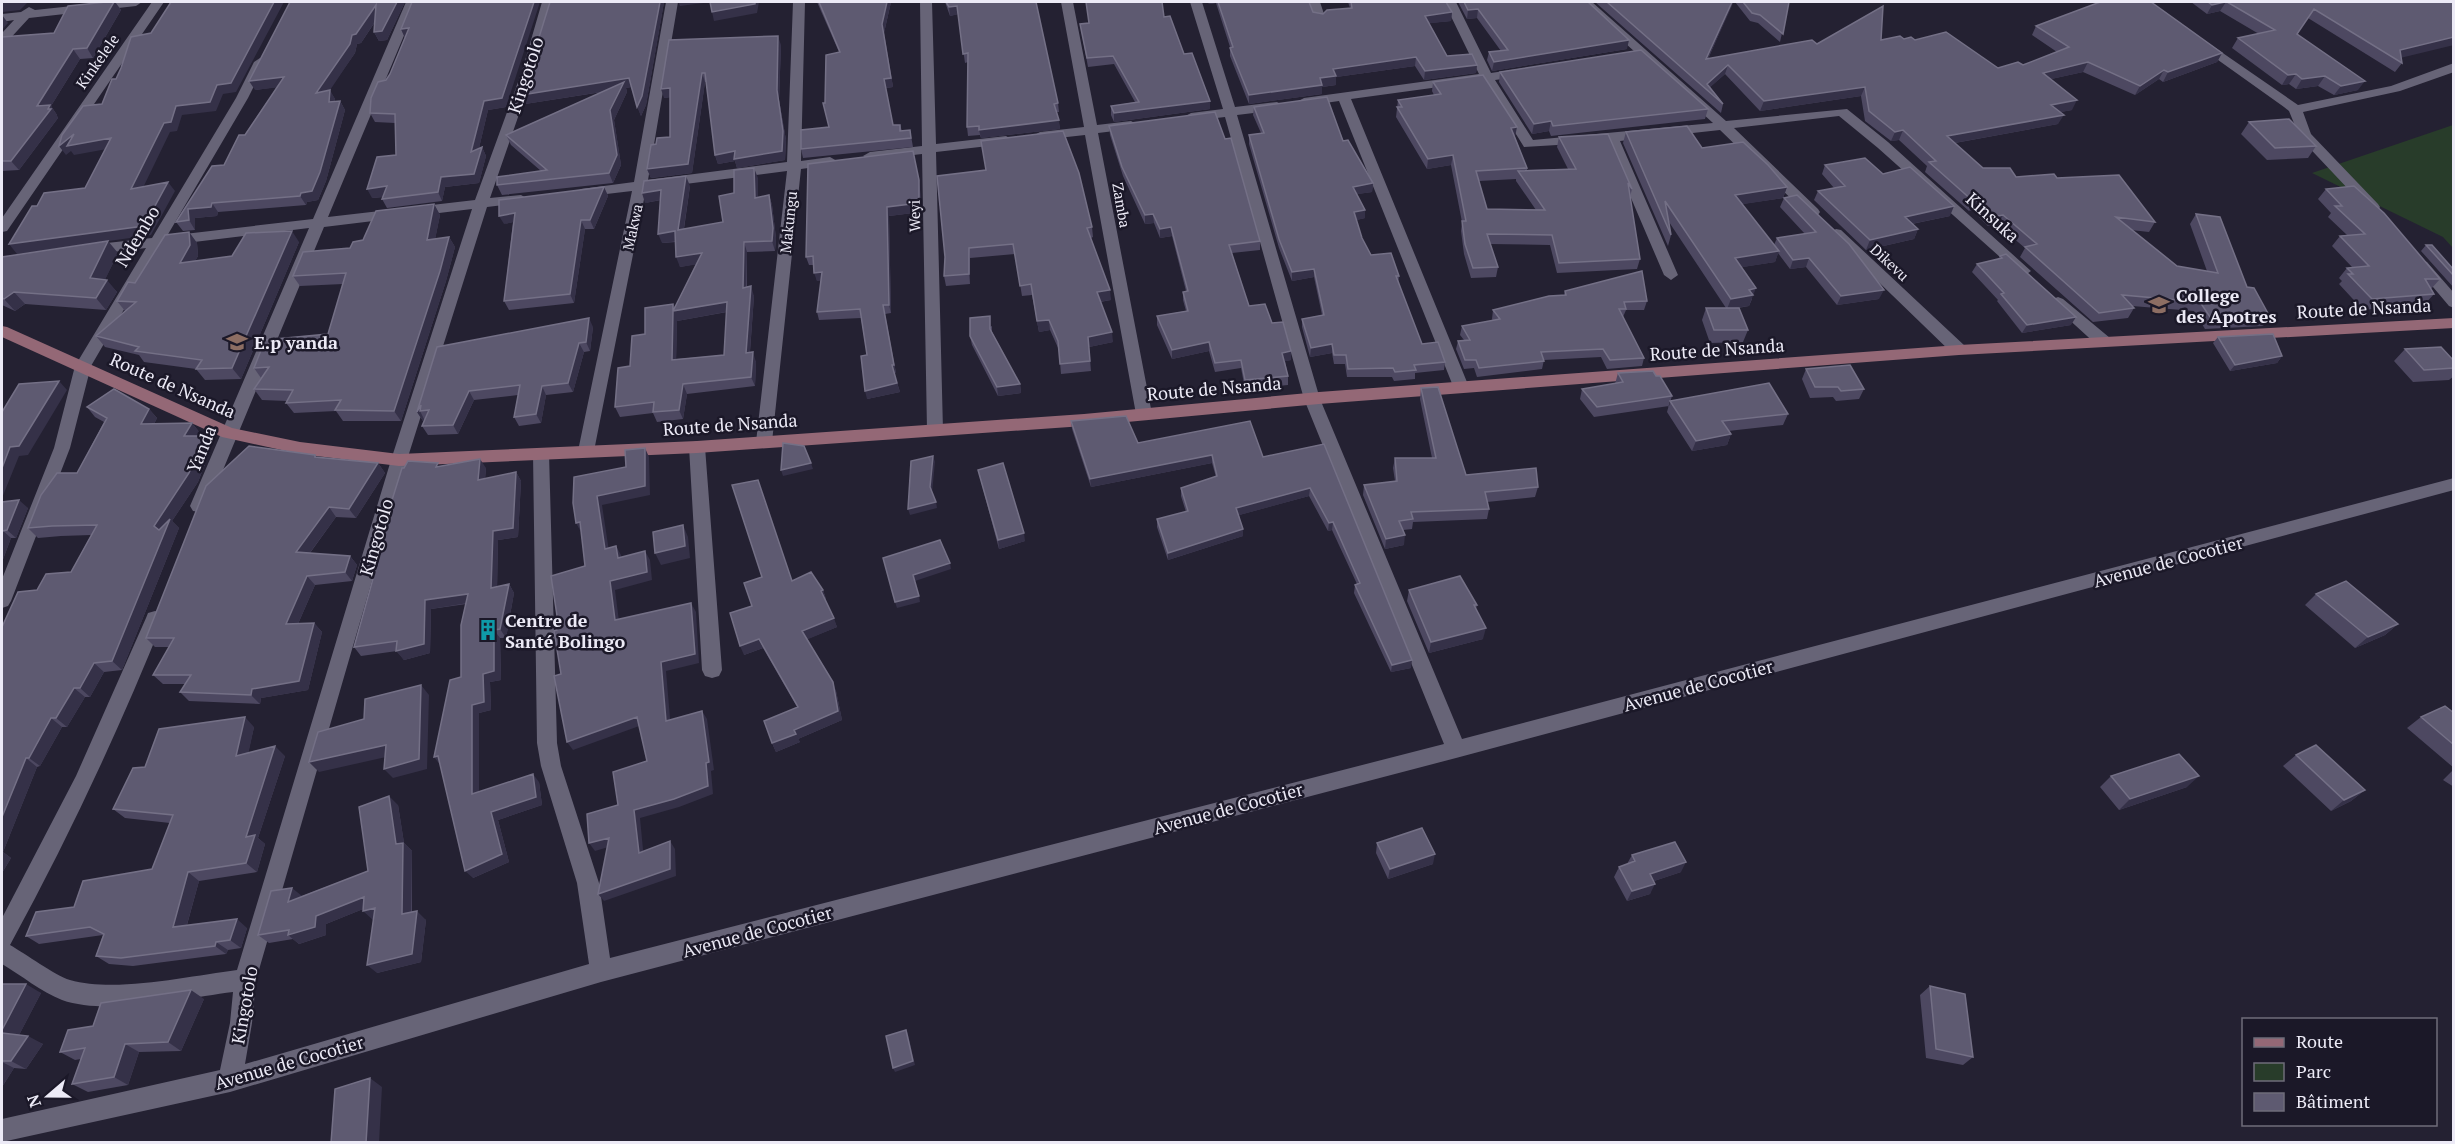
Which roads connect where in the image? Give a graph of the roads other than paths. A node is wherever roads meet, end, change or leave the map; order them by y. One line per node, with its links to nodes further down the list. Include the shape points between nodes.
1 (35, 2): 14 (street)
2 (136, 2): 14 (street)
3 (158, 2): 41 (street, Kinkelele)
4 (412, 2): 40 (street, Yanda)
5 (548, 2): 38 (street, Kingotolo)
6 (672, 2): 35 (street, Makwa)
7 (799, 2): 34 (street, Makungu)
8 (926, 2): 33 (street, Weyi)
9 (1067, 2): 31 (street, Zamba)
10 (1196, 2): 27 (street)
11 (1314, 2): 15 (street)
12 (1450, 2): 24 (street)
13 (1586, 2): 20 (street, Dikevu)
14 (27, 15): 16 (street); 18 (street)
15 (1319, 17)
16 (2, 18)
17 (2193, 36): 26 (street)
18 (2, 40)
19 (269, 44): 42 (street, Ndembo, via 242,98)
20 (1644, 52): 21 (street); 30 (street, Dikevu)
21 (1622, 56)
22 (2454, 66): 26 (street, via 2388,92)
23 (1543, 69): 24 (street)
24 (1487, 78): 25 (street); 32 (street, Kinsuka, via 1529,144)
25 (1344, 97): 27 (street); 54 (street)
26 (2295, 110): 39 (street, via 2305,135)
27 (1230, 112): 28 (street); 55 (street)
28 (1173, 120)
29 (1149, 123): 31 (street)
30 (1724, 126): 32 (street, Kinsuka); 46 (street, Kinsuka, via 1842,112); 52 (street, Dikevu)
31 (1092, 131): 33 (street); 56 (street, Zamba)
32 (1612, 138): 45 (street)
33 (929, 149): 34 (street); 57 (street, Weyi)
34 (794, 166): 35 (street); 59 (street, Makungu)
35 (640, 186): 36 (street); 61 (street, Makwa)
36 (572, 194)
37 (538, 198): 38 (street)
38 (481, 204): 40 (street); 63 (street, Kingotolo)
39 (2381, 217)
40 (318, 222): 42 (street); 58 (street, Yanda)
41 (2, 228)
42 (157, 241): 43 (street); 53 (street, Ndembo)
43 (79, 252)
44 (2412, 252): 48 (street)
45 (1671, 274)
46 (2033, 279)
47 (2051, 295): 51 (street)
48 (2454, 303)
49 (2454, 323): 51 (street, Route de Nsanda)
50 (2, 331): 53 (street, Route de Nsanda)
51 (2104, 342): 52 (street, Route de Nsanda)
52 (1959, 350): 54 (street, Route de Nsanda)
53 (83, 366): 58 (street, Route de Nsanda); 67 (street, Ndembo, via 62,448)
54 (1461, 387): 55 (street, Route de Nsanda)
55 (1312, 399): 56 (street, Route de Nsanda); 69 (street)
56 (1144, 414): 57 (street, Route de Nsanda)
57 (935, 430): 59 (street, Route de Nsanda)
58 (228, 433): 63 (street, Route de Nsanda, via 300,448); 65 (street, Yanda)
59 (764, 441): 60 (street, Route de Nsanda)
60 (697, 447): 61 (street, Route de Nsanda); 68 (street)
61 (586, 451): 62 (street, Route de Nsanda)
62 (541, 453): 63 (street, Route de Nsanda); 72 (street, via 547,743 588,883)
63 (399, 460): 73 (street, Kingotolo)
64 (2454, 484): 69 (street, Avenue de Cocotier)
65 (193, 521)
66 (163, 598): 70 (street, via 119,708 37,876)
67 (2, 601)
68 (712, 670)
69 (1456, 749): 72 (street, Avenue de Cocotier)
70 (2, 938)
71 (2, 952): 73 (street, via 65,990 96,995)
72 (601, 971): 74 (street, Avenue de Cocotier)
73 (245, 980): 74 (street, Kingotolo)
74 (230, 1080): 75 (street, Avenue de Cocotier)
75 (2, 1131)

